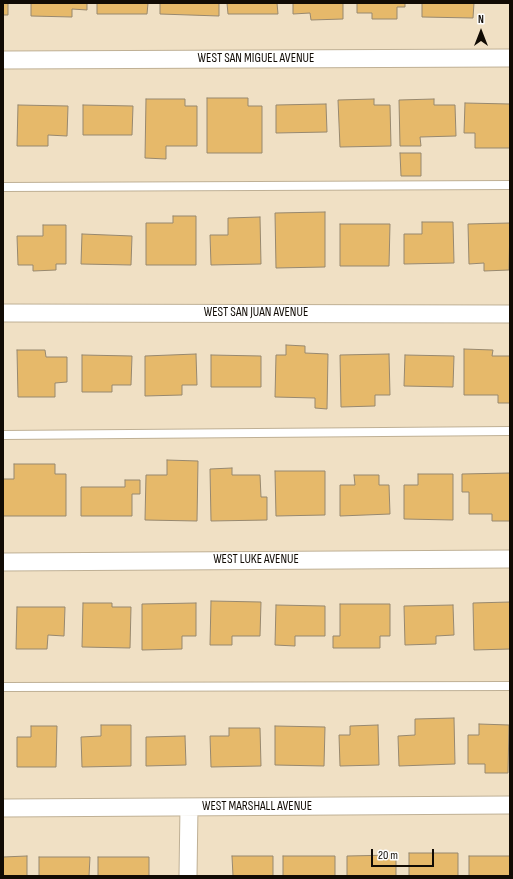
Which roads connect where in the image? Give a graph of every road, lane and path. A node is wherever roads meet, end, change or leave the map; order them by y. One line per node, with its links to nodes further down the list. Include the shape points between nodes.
1 (510, 58): 2 (street, WEST SAN MIGUEL AVENUE)
2 (3, 60)
3 (510, 185): 4 (lane)
4 (3, 187)
5 (3, 313): 6 (street, WEST SAN JUAN AVENUE)
6 (510, 314)
7 (510, 431): 8 (lane)
8 (3, 435)
9 (510, 559): 10 (street, WEST LUKE AVENUE)
10 (3, 562)
11 (510, 686): 12 (lane)
12 (3, 687)
13 (510, 805): 14 (street, WEST MARSHALL AVENUE)
14 (189, 807): 15 (street, WEST MARSHALL AVENUE); 16 (street)
15 (3, 808)
16 (188, 876)

